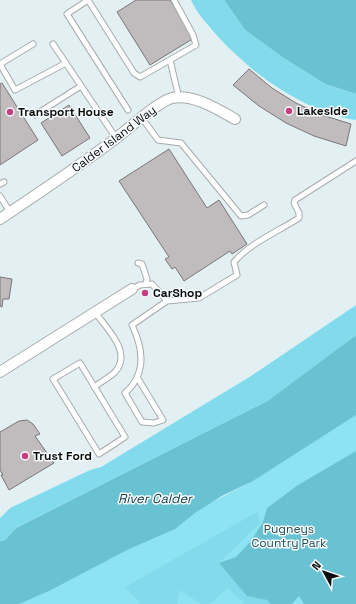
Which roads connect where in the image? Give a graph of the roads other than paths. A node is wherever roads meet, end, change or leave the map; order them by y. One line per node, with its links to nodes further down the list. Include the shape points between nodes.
1 (174, 0): 4 (lane, via 196,44)
2 (33, 44): 5 (lane, via 0,64 15,90)
3 (53, 44): 5 (lane)
4 (170, 60): 7 (lane); 8 (lane, via 140,78 88,0 67,14)
5 (66, 63): 6 (lane)
6 (81, 86): 9 (lane); 12 (lane)
7 (179, 98): 10 (street, Calder Island Way, via 164,102); 11 (street, Calder Island Way, via 201,102)
8 (128, 110)
9 (36, 115)
10 (142, 118): 12 (street, Calder Island Way); 15 (lane, via 158,140 181,143 242,216)
11 (235, 119)
12 (116, 138): 16 (street, Calder Island Way, via 58,181)
13 (356, 161): 21 (lane, via 295,200 294,204 300,213 299,218 239,256 234,262 237,275 199,298)
14 (0, 196): 16 (lane)
15 (264, 205)
16 (10, 212): 17 (street, Calder Island Way)
17 (0, 219)
18 (138, 263): 19 (lane, via 142,264)
19 (146, 284): 20 (lane); 21 (lane, via 158,288)
20 (132, 289): 22 (street)
21 (167, 301): 24 (lane, via 132,325 142,351)
22 (95, 312): 23 (street); 25 (lane, via 120,348 122,360 115,372)
23 (0, 372)
24 (137, 377): 24 (lane, via 125,394 142,422 154,423 163,420)
25 (94, 386): 25 (lane, via 80,363 53,379 99,454 126,437)

